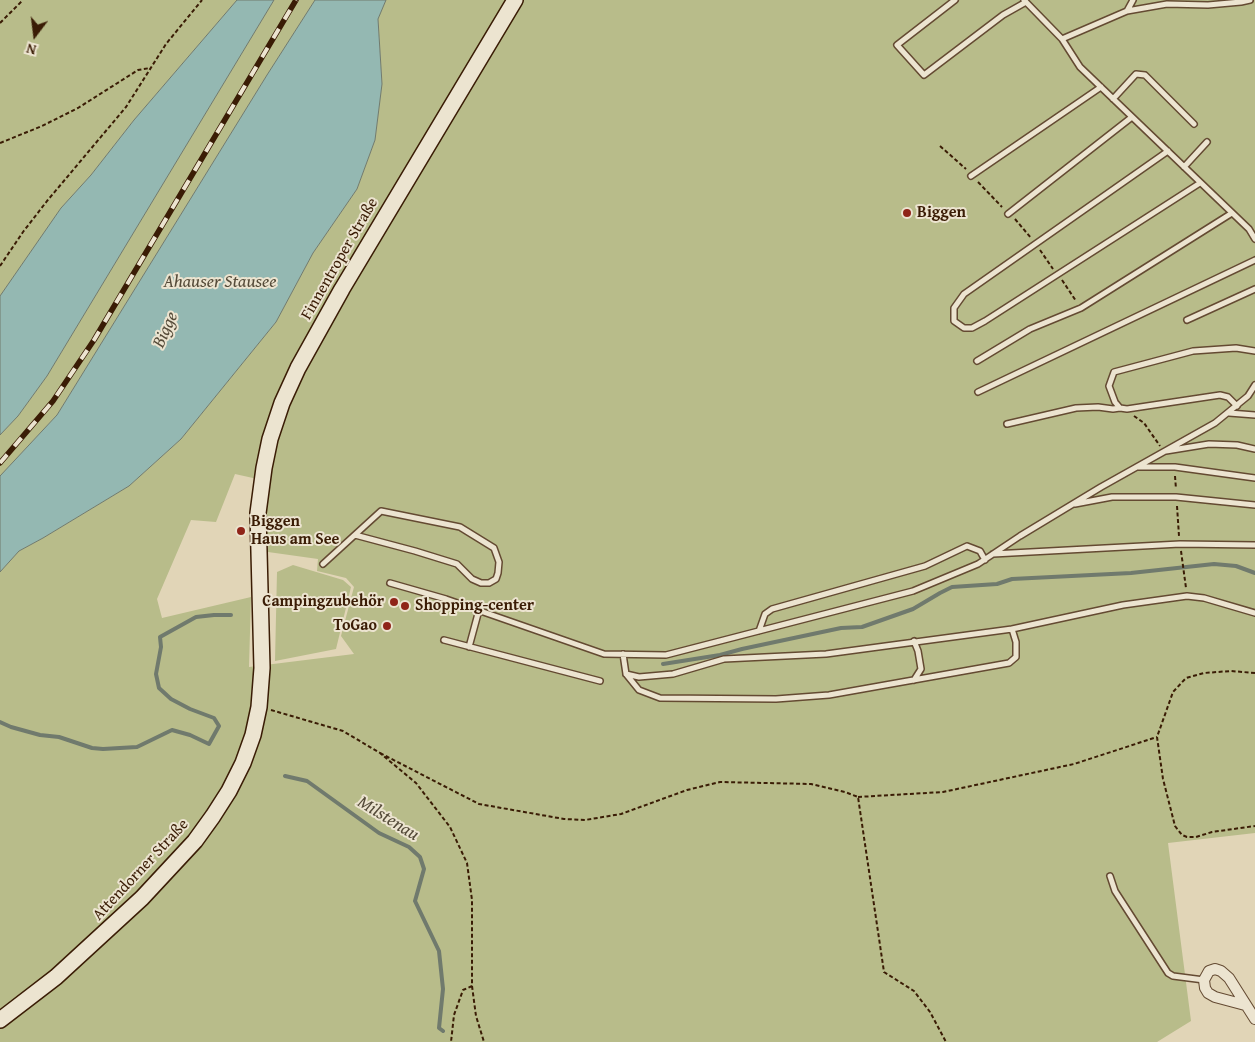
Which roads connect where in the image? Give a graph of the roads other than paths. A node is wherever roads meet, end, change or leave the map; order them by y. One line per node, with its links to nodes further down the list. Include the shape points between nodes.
1 (515, 0): 41 (main road, Finnentroper Straße, via 342,289 288,388 264,468 258,513)
2 (956, 0): 5 (lane, via 897,45 924,76)
3 (1133, 0): 6 (lane)
4 (1250, 0): 6 (lane, via 1208,5 1167,4)
5 (1025, 1): 7 (lane)
6 (1127, 11): 7 (lane)
7 (1062, 39): 8 (lane, via 1080,67)
8 (1101, 87): 9 (lane); 15 (lane)
9 (1113, 99): 10 (lane); 11 (lane, via 1136,74 1145,75)
10 (1132, 117): 13 (lane); 18 (lane)
11 (1194, 124)
12 (1207, 142): 14 (lane)
13 (1168, 151): 14 (lane); 16 (lane, via 964,294 954,308 954,321 964,328 972,328)
14 (1184, 167): 16 (lane)
15 (971, 176)
16 (1200, 183): 17 (lane)
17 (1232, 213): 19 (lane); 24 (lane, via 1081,308 1030,329)
18 (1008, 214)
19 (1255, 238)
20 (1255, 260): 26 (lane)
21 (1255, 290): 22 (lane)
22 (1187, 320)
23 (1255, 351): 28 (lane, via 1236,348 1193,351 1114,372 1109,386)
24 (977, 361)
25 (1255, 386): 27 (lane)
26 (978, 392)
27 (1237, 406): 28 (lane, via 1220,394); 29 (lane)
28 (1120, 408): 31 (lane, via 1076,408)
29 (1228, 413): 30 (lane); 33 (lane)
30 (1255, 414)
31 (1007, 424)
32 (1255, 449): 33 (lane, via 1209,444)
33 (1163, 451): 34 (lane)
34 (1136, 467): 35 (lane, via 1175,467); 36 (lane)
35 (1255, 478)
36 (1072, 504): 37 (lane, via 1112,497 1176,497); 40 (lane)
37 (1255, 505)
38 (355, 535): 38 (lane, via 381,512 460,527 494,548 500,562 498,573 496,579 481,583 457,564); 43 (lane)
39 (1255, 545): 40 (lane, via 1180,544)
40 (993, 554): 42 (lane)
41 (259, 557): 60 (main road, Attendorner Straße, via 262,668 258,707 243,763 219,808 195,841 142,898 56,977)
42 (985, 560): 48 (lane, via 913,591); 48 (lane, via 980,551 966,546 925,566 772,609 765,614)
43 (323, 564)
44 (390, 583): 45 (lane)
45 (479, 610): 51 (lane); 52 (lane, via 604,654)
46 (1255, 613): 47 (lane, via 1186,596)
47 (1012, 629): 50 (lane); 54 (lane, via 1016,657 1009,663)
48 (759, 631): 52 (lane, via 666,655)
49 (444, 640): 51 (lane)
50 (914, 641): 53 (lane, via 803,656 724,659 673,674 638,677); 54 (lane, via 920,669)
51 (469, 647): 55 (lane)
52 (623, 654): 53 (lane)
53 (626, 674): 54 (lane, via 639,690 660,698 776,699 829,695)
54 (914, 680)
55 (600, 681)
56 (1110, 876): 57 (lane, via 1115,891 1168,973)
57 (1204, 980): 58 (street, via 1208,993); 58 (street, via 1209,971 1221,971)
58 (1245, 1005): 59 (street)
59 (1255, 1019)
60 (0, 1020)

